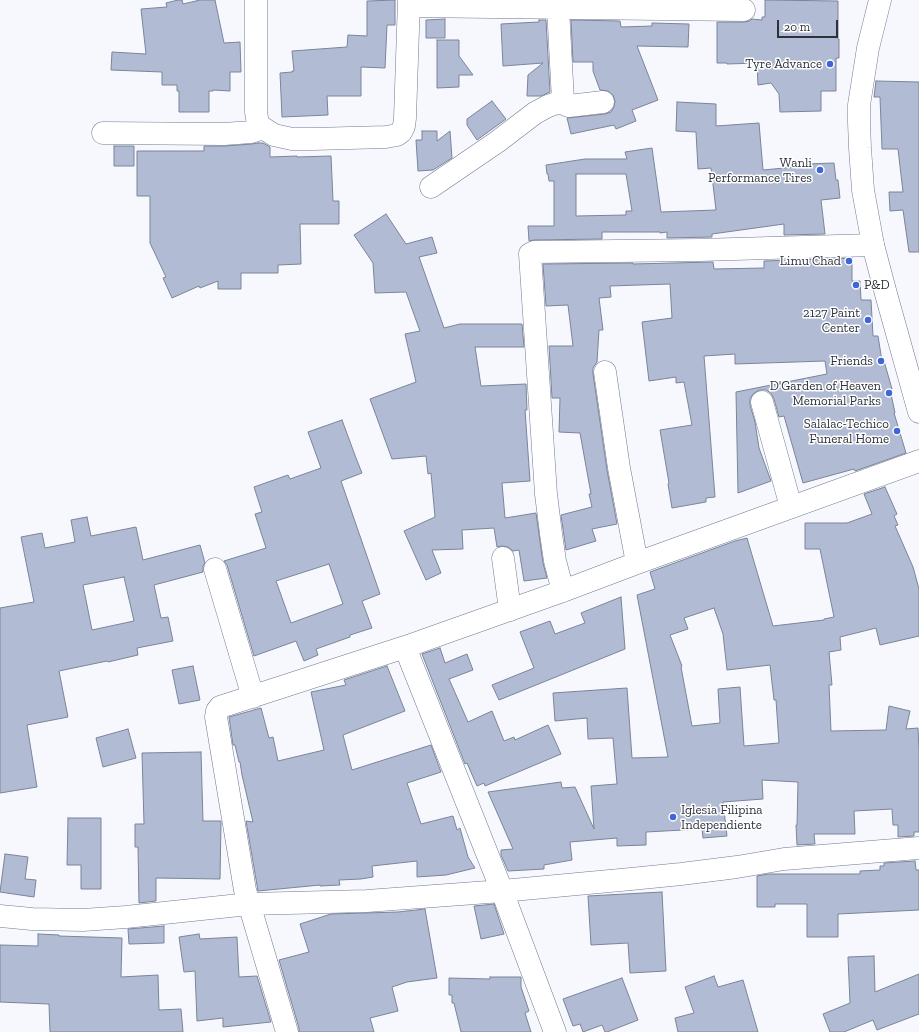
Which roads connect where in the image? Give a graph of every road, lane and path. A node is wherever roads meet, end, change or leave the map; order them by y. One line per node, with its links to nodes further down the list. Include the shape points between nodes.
1 (256, 0): 8 (street, via 256,118)
2 (880, 0): 11 (street, via 868,48 859,105 863,190)
3 (409, 3): 4 (street); 8 (street, via 405,118 401,132 386,137 292,139 274,135)
4 (558, 8): 5 (street); 6 (street)
5 (744, 10)
6 (563, 101): 7 (street, via 569,106); 10 (street, via 535,113)
7 (603, 102)
8 (263, 128): 9 (street, via 251,132 224,134)
9 (103, 133)
10 (431, 187)
11 (873, 245): 14 (street); 20 (street, via 530,254 546,494)
12 (605, 372): 18 (street, via 619,468)
13 (762, 402): 16 (street)
14 (919, 412)
15 (919, 461): 16 (street)
16 (791, 507): 18 (street)
17 (503, 558): 21 (street)
18 (638, 563): 20 (street)
19 (215, 569): 23 (street)
20 (562, 591): 21 (street)
21 (510, 610): 22 (street)
22 (406, 647): 23 (street); 25 (street)
23 (253, 697): 26 (street, via 220,707 216,717)
24 (919, 848): 25 (street, via 784,859 681,874)
25 (502, 891): 26 (street, via 355,902); 29 (street)
26 (249, 904): 27 (street, via 83,920); 28 (street)
27 (0, 916)
28 (287, 1032)
29 (555, 1032)

